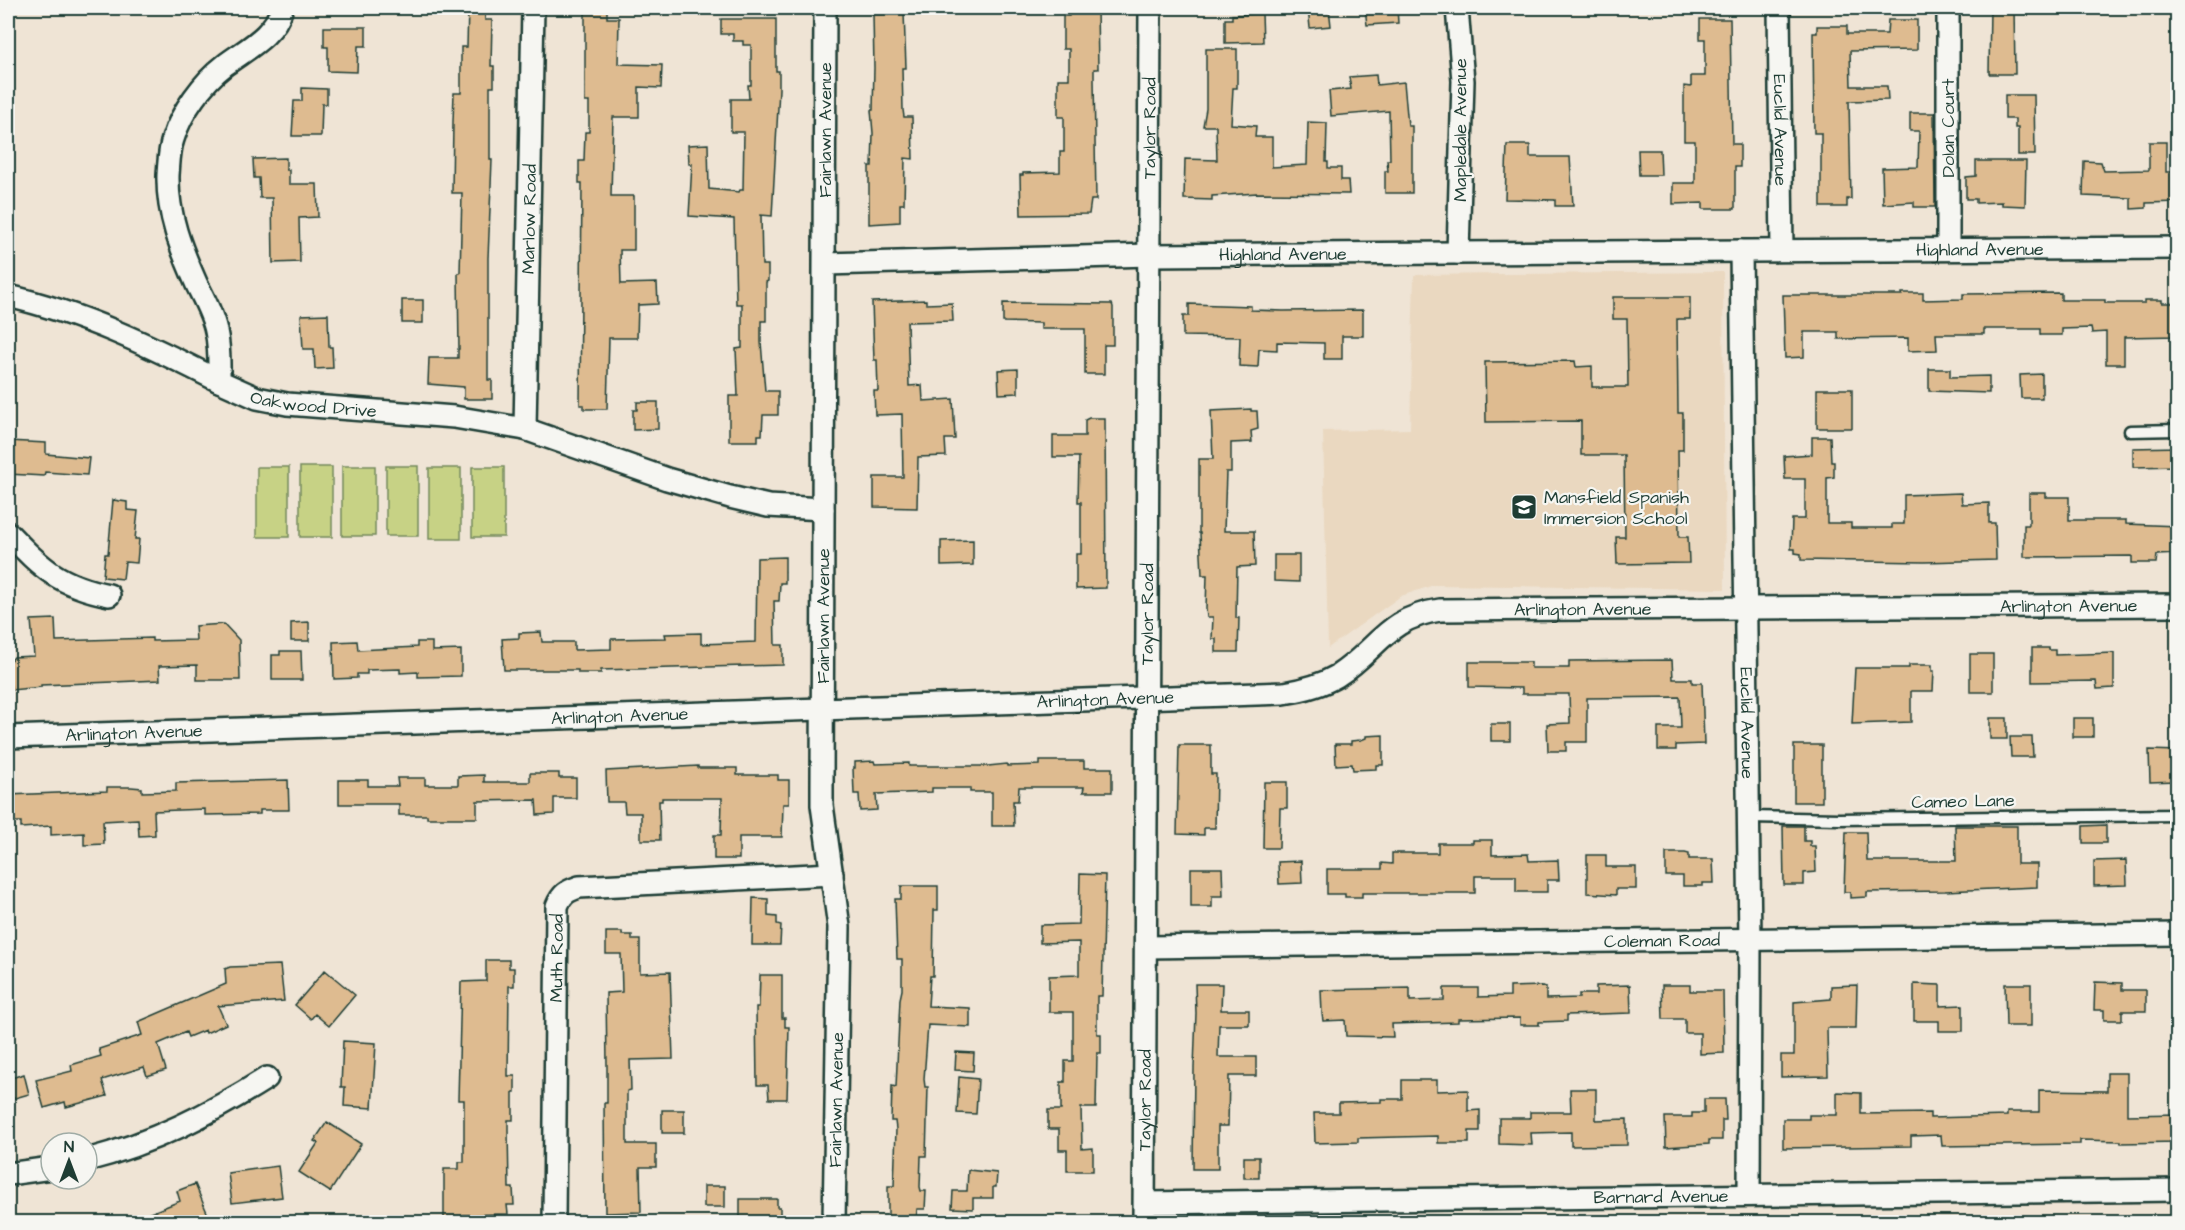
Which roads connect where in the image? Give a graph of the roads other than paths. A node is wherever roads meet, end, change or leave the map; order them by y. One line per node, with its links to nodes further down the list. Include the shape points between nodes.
1 (282, 8): 16 (street, via 257,44 209,79 172,139 170,208 182,252 216,329)
2 (533, 8): 17 (street, Marlow Road)
3 (825, 8): 14 (street, Fairlawn Avenue)
4 (1150, 8): 13 (street, Taylor Road)
5 (1458, 8): 12 (street, Mapledale Avenue, via 1463,81)
6 (1779, 8): 11 (street, Euclid Avenue)
7 (1948, 8): 9 (street, Dolan Court)
8 (2178, 248): 9 (street, Highland Avenue)
9 (1948, 249): 11 (street, Highland Avenue)
10 (1741, 250): 11 (street, Highland Avenue); 12 (street, Highland Avenue); 24 (street, Euclid Avenue)
11 (1782, 250)
12 (1458, 253): 13 (street, Highland Avenue)
13 (1150, 255): 14 (street, Highland Avenue); 25 (street, Taylor Road)
14 (825, 264): 20 (street, Fairlawn Avenue)
15 (8, 296): 16 (street, Oakwood Drive, via 97,323)
16 (219, 381): 17 (street, Oakwood Drive, via 257,398 287,404 454,417)
17 (525, 429): 20 (street, Oakwood Drive, via 730,497 768,506)
18 (2178, 430): 19 (lane)
19 (2130, 431)
20 (823, 509): 26 (street, Fairlawn Avenue)
21 (8, 533): 22 (street, via 55,577 78,588)
22 (108, 595)
23 (2178, 605): 24 (street, Arlington Avenue)
24 (1745, 607): 25 (street, Arlington Avenue, via 1422,612 1392,627 1352,664 1318,686 1284,693); 29 (street, Euclid Avenue)
25 (1147, 697): 26 (street, Arlington Avenue); 33 (street, Taylor Road)
26 (823, 710): 27 (street, Arlington Avenue); 30 (street, Fairlawn Avenue, via 822,804)
27 (8, 737)
28 (2178, 815): 29 (lane, Cameo Lane)
29 (1749, 817): 32 (street, Euclid Avenue)
30 (832, 874): 41 (street, Muth Road, via 579,888 561,897 557,906); 42 (street, Fairlawn Avenue, via 839,927)
31 (2178, 934): 32 (street, Coleman Road)
32 (1750, 940): 33 (street, Coleman Road); 39 (street, Euclid Avenue)
33 (1146, 947): 40 (street, Taylor Road)
34 (267, 1078): 35 (street, via 176,1130)
35 (99, 1157)
36 (39, 1170): 37 (street)
37 (8, 1174)
38 (2178, 1190): 39 (street, Barnard Avenue)
39 (1749, 1195): 40 (street, Barnard Avenue)
40 (1144, 1213)
41 (554, 1222)
42 (834, 1222)

